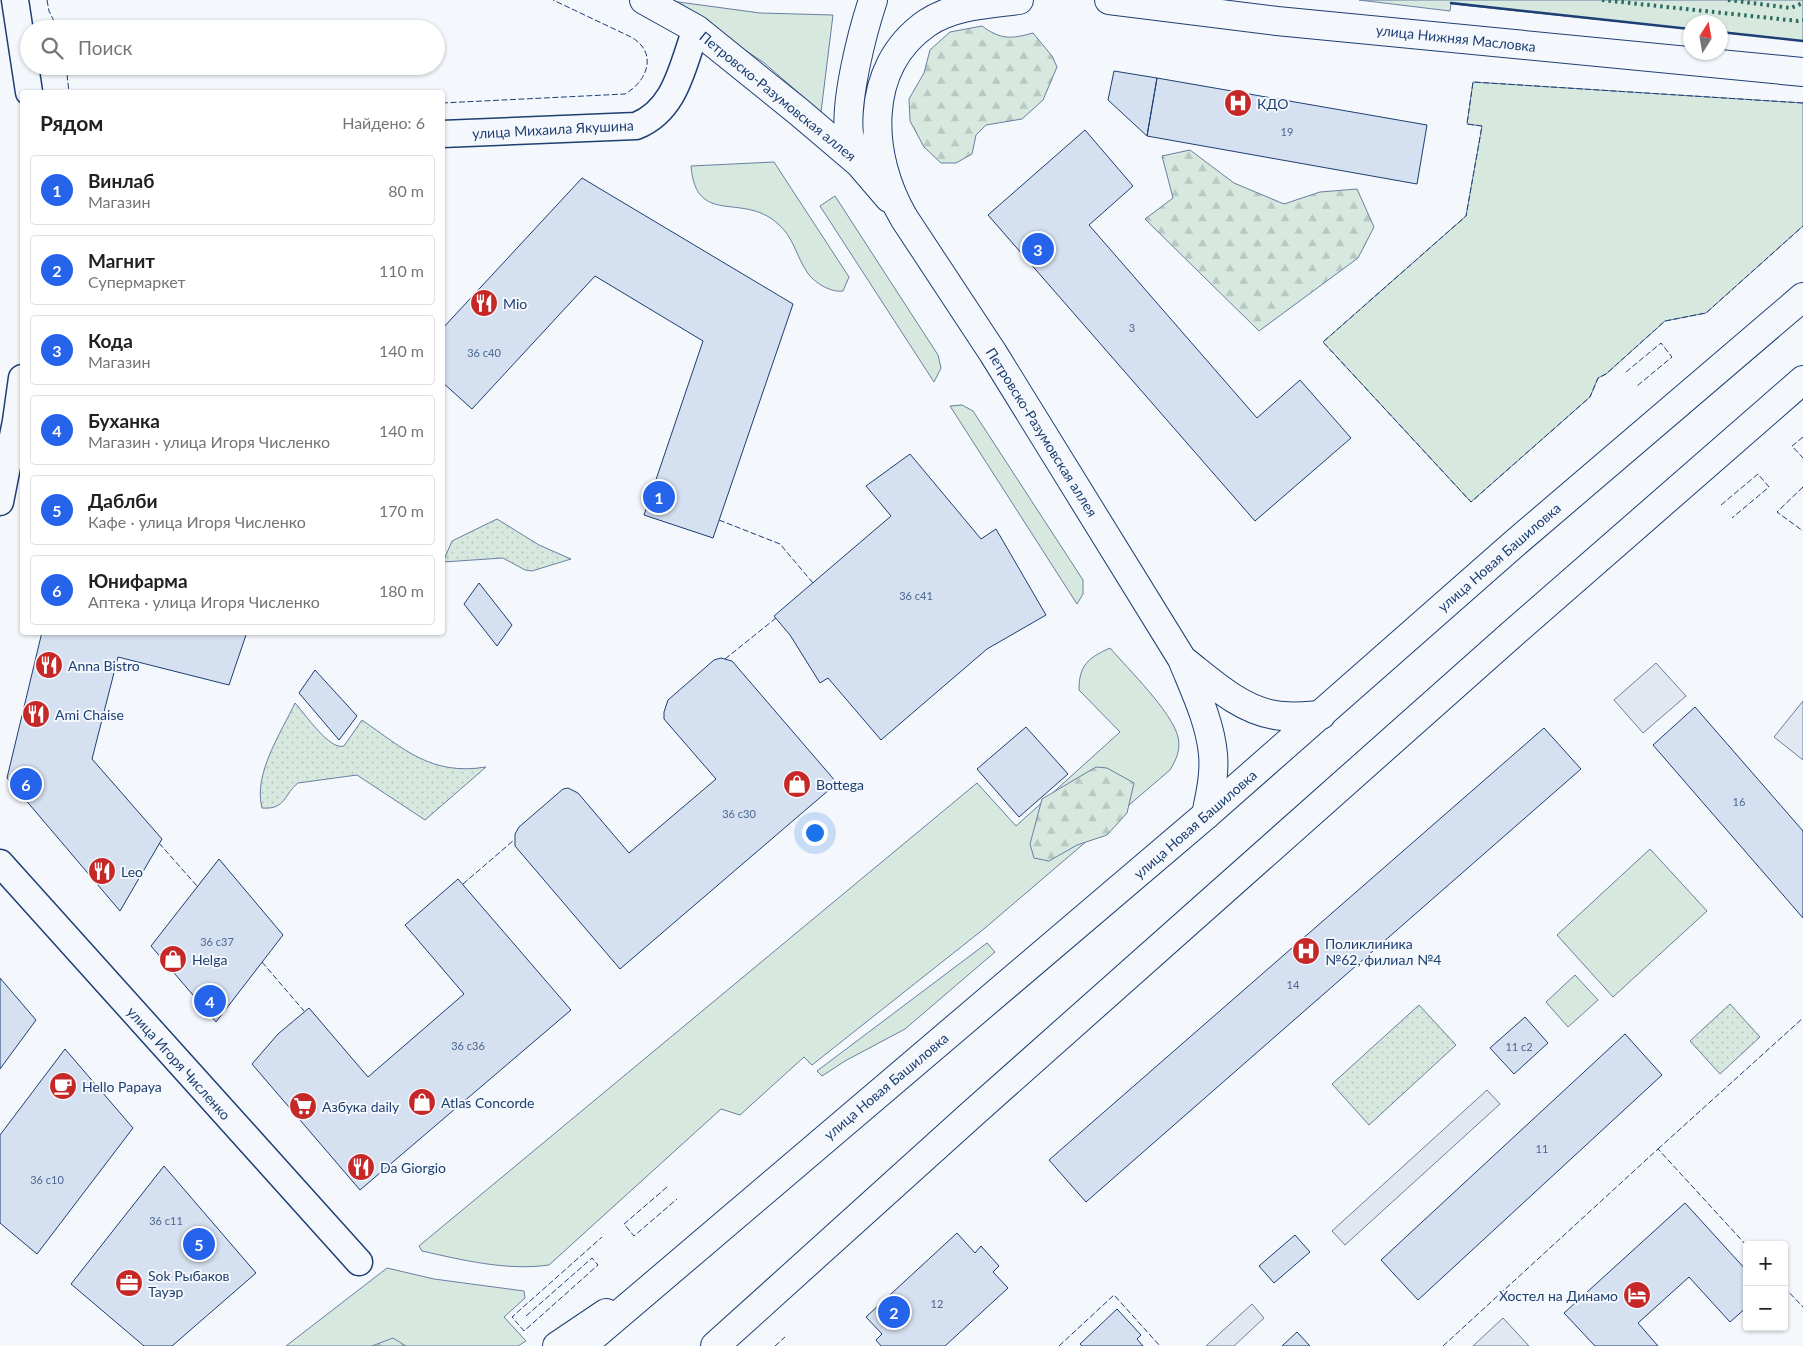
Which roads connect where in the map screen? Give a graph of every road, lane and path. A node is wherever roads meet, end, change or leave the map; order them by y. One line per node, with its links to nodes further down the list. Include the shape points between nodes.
1 (15, 0): 9 (street)
2 (644, 0): 8 (main road, Петровско-Разумовская аллея)
3 (873, 0): 14 (main road, via 858,53 851,100 849,132)
4 (1019, 0): 15 (main road, Петровско-Разумовская аллея, via 970,6 929,22 906,41 893,63 879,94 876,118 878,150)
5 (1109, 0): 7 (main road, улица Нижняя Масловка)
6 (1168, 0): 7 (main road)
7 (1197, 10): 10 (main road, улица Нижняя Масловка, via 1277,21)
8 (696, 29): 13 (street, улица Михаила Якушина, via 671,96 658,114 636,126); 14 (main road, Петровско-Разумовская аллея)
9 (20, 35)
10 (1803, 72)
11 (26, 75): 12 (street)
12 (28, 90)
13 (445, 134)
14 (859, 163): 15 (main road, Петровско-Разумовская аллея)
15 (898, 208): 20 (main road, Петровско-Разумовская аллея, via 993,353)
16 (1803, 297): 21 (main road, улица Новая Башиловка, via 1514,544)
17 (1803, 380): 28 (main road, via 972,1114)
18 (20, 392): 19 (street)
19 (0, 502)
20 (1182, 659): 21 (main road, Петровско-Разумовская аллея, via 1248,706 1274,715); 22 (main road, Петровско-Разумовская аллея, via 1203,710 1213,753 1213,778)
21 (1321, 715): 22 (main road, улица Новая Башиловка)
22 (1206, 815): 25 (main road, улица Новая Башиловка)
23 (0, 863): 24 (street, улица Игоря Численко)
24 (359, 1262)
25 (671, 1268): 26 (main road); 27 (main road, улица Новая Башиловка)
26 (557, 1346)
27 (582, 1346)
28 (715, 1346)

